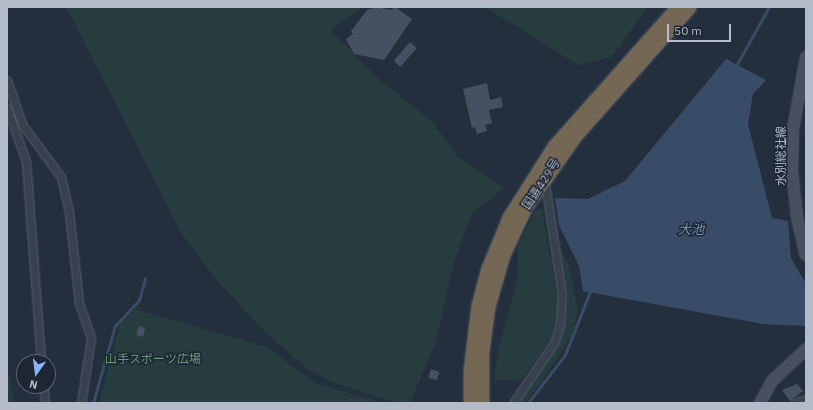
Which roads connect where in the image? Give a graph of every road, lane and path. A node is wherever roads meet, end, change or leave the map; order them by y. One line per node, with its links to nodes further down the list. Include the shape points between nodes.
1 (678, 7): 6 (highway, 国道429号, via 574,122)
2 (689, 7): 6 (highway, 国道429号)
3 (806, 57): 7 (main road, 水別総社線, via 798,90 792,157 797,217)
4 (7, 80): 11 (street, via 22,124 61,177 69,212 79,303 91,338)
5 (7, 108): 9 (street, via 26,161)
6 (536, 179): 12 (highway, 国道429号, via 501,232 483,287 472,351); 13 (highway, 国道429号, via 510,237 492,290 482,352); 14 (street, via 546,189 562,295 560,325 554,343)
7 (806, 255)
8 (806, 349): 15 (main road, via 772,381)
9 (40, 354)
10 (806, 398): 16 (lane)
11 (80, 403)
12 (470, 403)
13 (482, 403)
14 (513, 403)
15 (760, 403)
16 (793, 403)

